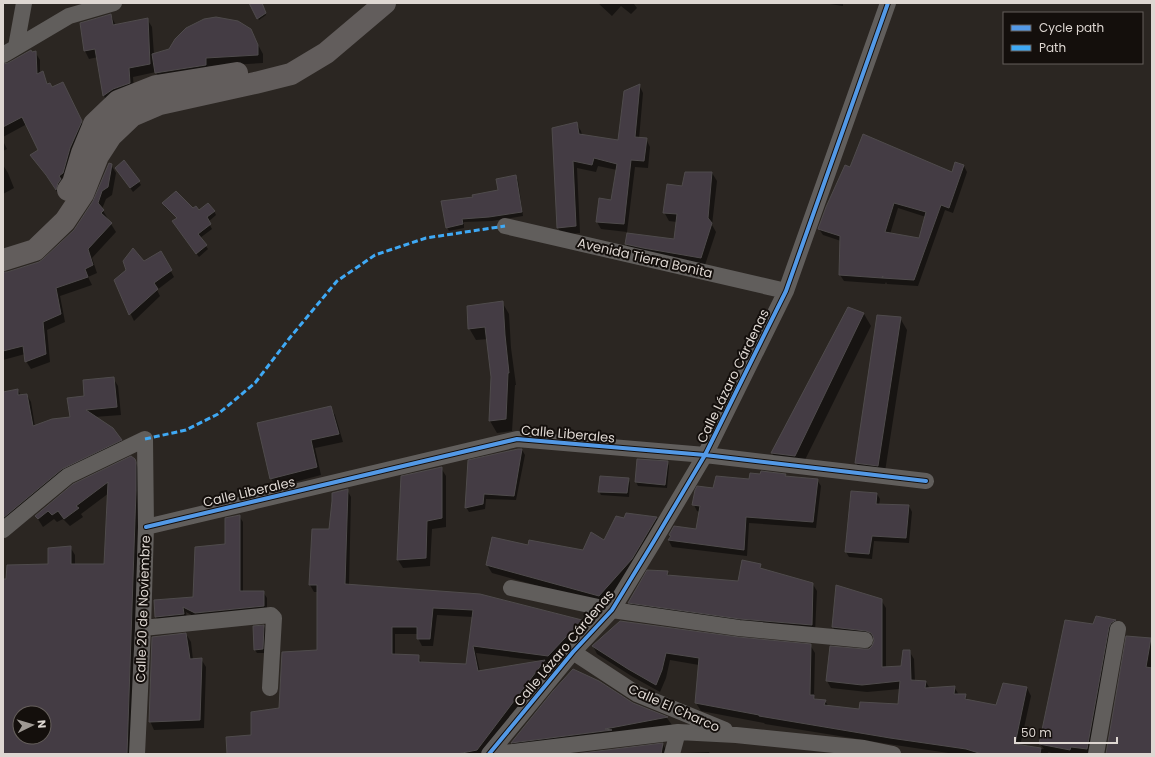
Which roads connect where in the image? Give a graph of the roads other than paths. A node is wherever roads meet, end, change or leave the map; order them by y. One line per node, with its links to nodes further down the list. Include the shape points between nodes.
1 (24, 3): 6 (street)
2 (114, 3): 6 (street, via 69,16)
3 (363, 3): 8 (main road, via 316,44 281,62 256,70 156,86 118,101 94,124 73,183 54,213 30,236)
4 (385, 3): 9 (main road, via 326,53 290,74 160,104 132,116 111,136 98,156 83,194 65,221 35,250)
5 (888, 3): 10 (street, Calle Lázaro Cárdenas)
6 (10, 51)
7 (505, 226): 10 (street, Avenida Tierra Bonita)
8 (3, 245)
9 (3, 260)
10 (786, 290): 11 (street, Calle Lázaro Cárdenas)
11 (705, 455): 12 (street, Calle Liberales); 13 (street, Calle Liberales, via 517,439); 16 (street, Calle Lázaro Cárdenas)
12 (926, 481)
13 (146, 527): 14 (street, Calle 20 de Noviembre, via 145,439 68,476); 17 (street, Calle 20 de Noviembre)
14 (3, 530)
15 (511, 588): 16 (street)
16 (612, 610): 19 (street, via 739,628); 20 (street, Calle Lázaro Cárdenas)
17 (143, 628): 21 (street, via 271,615 274,618); 24 (street, Calle 20 de Noviembre)
18 (1118, 629): 29 (street)
19 (865, 640)
20 (573, 652): 23 (street, Calle El Charco, via 637,694); 25 (street, Calle Lázaro Cárdenas)
21 (270, 688)
22 (678, 732): 23 (street); 26 (street); 27 (street)
23 (736, 735): 28 (street, via 864,748)
24 (137, 754)
25 (489, 754)
26 (495, 754)
27 (672, 754)
28 (892, 754)
29 (1096, 754)

